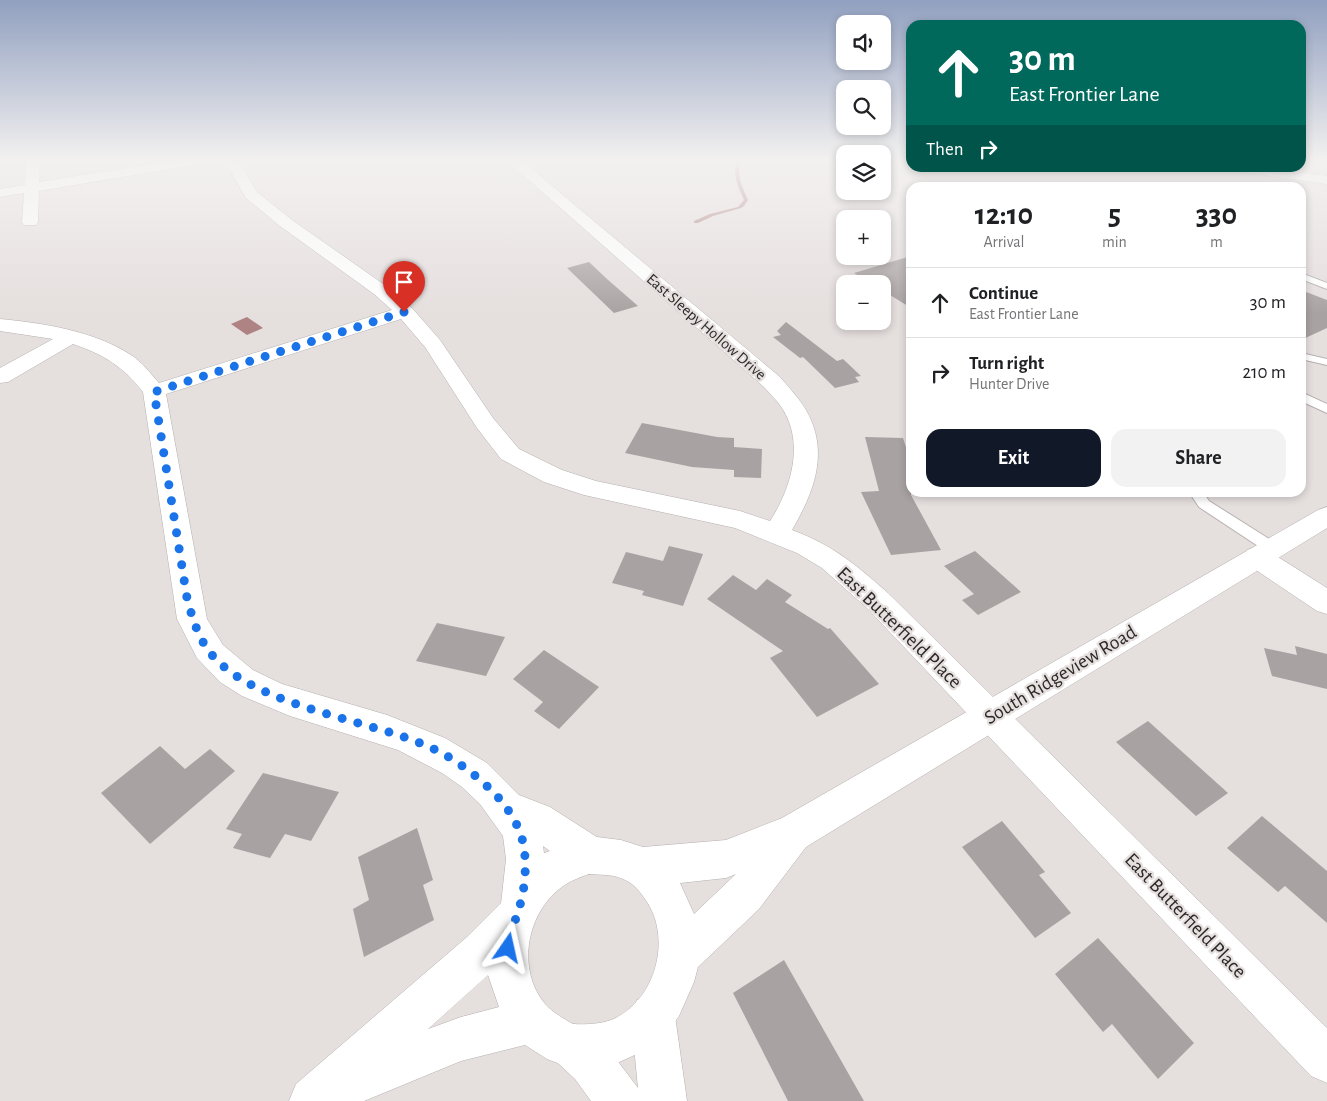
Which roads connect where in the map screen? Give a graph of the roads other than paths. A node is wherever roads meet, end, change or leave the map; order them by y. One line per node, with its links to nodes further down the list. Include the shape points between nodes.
1 (31, 211): 4 (main road)
2 (271, 211): 7 (main road, East Butterfield Place, via 380,290)
3 (573, 211): 18 (main road, East Sleepy Hollow Drive, via 772,382 793,408 802,425 807,463 805,478 795,503)
4 (30, 222)
5 (1306, 278): 6 (lane)
6 (1327, 286)
7 (404, 312): 13 (main road); 18 (main road, East Butterfield Place, via 433,344 510,454 525,463 594,489 740,520)
8 (0, 325): 9 (main road, via 38,329)
9 (70, 338): 12 (main road); 13 (main road, via 112,352 126,361)
10 (1306, 357): 11 (lane)
11 (1327, 362)
12 (0, 377)
13 (154, 392): 22 (main road, via 187,598 192,619 209,651 222,665 253,687 421,743 463,766)
14 (1306, 398): 15 (lane)
15 (1327, 409)
16 (1199, 497): 19 (lane)
17 (1327, 516): 19 (main road, South Ridgeview Road)
18 (776, 534): 21 (main road, East Butterfield Place, via 832,561 878,601)
19 (1264, 553): 20 (main road); 21 (main road, South Ridgeview Road)
20 (1327, 603)
21 (991, 715): 23 (main road, South Ridgeview Road); 31 (main road, East Butterfield Place)
22 (507, 808): 24 (main road, via 537,820); 26 (main road, via 520,832 526,860)
23 (793, 833): 25 (main road, via 726,859); 27 (main road, via 745,895)
24 (589, 855): 25 (main road, via 616,857); 26 (main road, via 563,863 539,880)
25 (640, 866): 27 (main road, via 660,885 674,911 680,941)
26 (518, 910): 29 (main road, via 510,933 507,964 514,994); 32 (main road, via 482,952)
27 (678, 956): 28 (main road, via 677,973)
28 (654, 1016): 30 (main road, via 642,1028 614,1043); 34 (main road)
29 (530, 1021): 30 (main road, via 554,1039); 32 (main road, via 461,1039)
30 (574, 1047): 33 (main road)
31 (1327, 1060)
32 (318, 1098)
33 (620, 1101)
34 (663, 1101)

